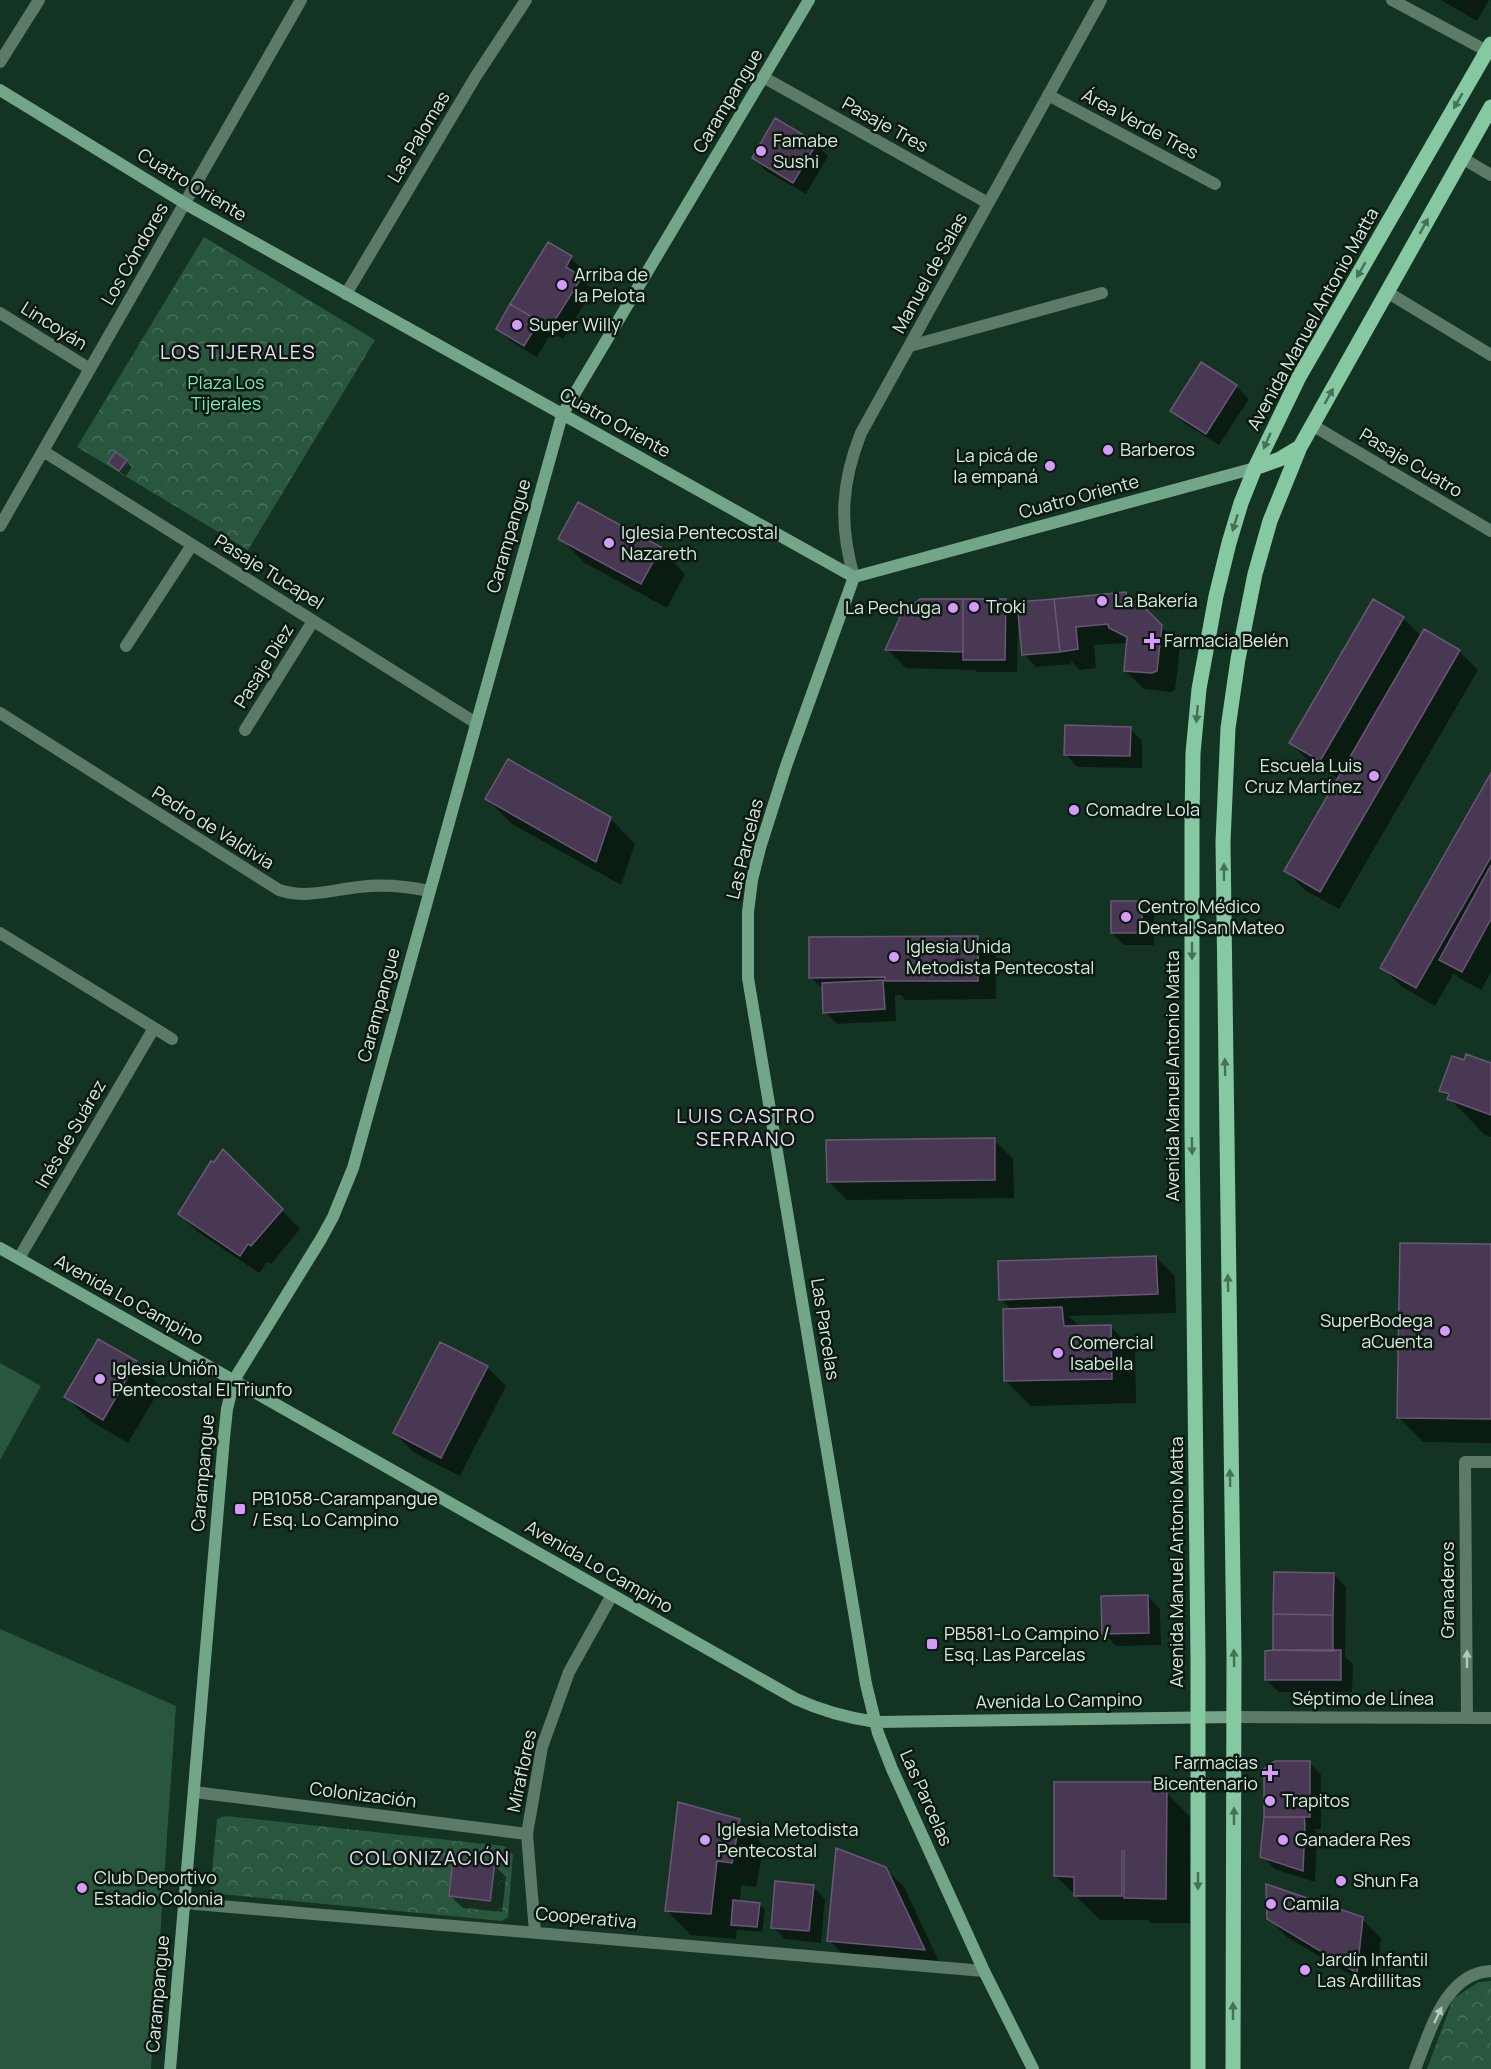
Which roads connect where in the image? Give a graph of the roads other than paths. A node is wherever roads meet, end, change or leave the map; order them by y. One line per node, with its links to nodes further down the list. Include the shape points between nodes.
1 (39, 0): 8 (street)
2 (301, 0): 17 (street, Los Cóndores)
3 (525, 0): 20 (street, Las Palomas)
4 (809, 0): 9 (street, Carampangue)
5 (1101, 0): 11 (street, Manuel de Salas)
6 (1392, 0): 7 (street)
7 (1489, 47): 29 (main road, Avenida Manuel Antonio Matta, one-way to 29, via 1299,377)
8 (0, 62)
9 (763, 77): 16 (street, Pasaje Tres); 25 (street, Carampangue)
10 (0, 90): 17 (street, Cuatro Oriente)
11 (1048, 95): 15 (street, Área Verde Tres); 16 (street, Manuel de Salas)
12 (1491, 107): 13 (main road)
13 (1462, 158): 14 (street); 18 (main road, one-way to 13)
14 (1491, 176)
15 (1215, 184)
16 (988, 203): 22 (street, Manuel de Salas)
17 (185, 204): 20 (street, Cuatro Oriente); 24 (street, Los Cóndores)
18 (1387, 292): 23 (street); 26 (main road, one-way to 18)
19 (1102, 293): 22 (street)
20 (346, 294): 25 (street, Cuatro Oriente)
21 (0, 313): 24 (street, Lincoyán)
22 (910, 346): 33 (street, Manuel de Salas, via 861,433 847,474 843,523)
23 (1491, 355)
24 (90, 369): 28 (street, Los Cóndores)
25 (562, 415): 33 (street, Cuatro Oriente); 37 (street, Carampangue)
26 (1312, 425): 27 (main road); 31 (street, Pasaje Cuatro)
27 (1300, 447): 29 (main road); 49 (main road, one-way to 27, via 1223,842 1228,728 1259,555)
28 (43, 451): 30 (street, Los Cóndores); 32 (street, Pasaje Tucapel)
29 (1255, 468): 33 (street, Cuatro Oriente); 48 (main road, Avenida Manuel Antonio Matta, one-way to 48, via 1235,523 1216,596 1199,689 1193,753)
30 (0, 524)
31 (1491, 531)
32 (192, 545): 34 (street, Pasaje Tucapel); 35 (street)
33 (854, 578): 52 (street, Las Parcelas, via 763,838 751,891 747,945 748,978 866,1684)
34 (313, 621): 37 (street, Pasaje Tucapel); 38 (street, Pasaje Diez)
35 (126, 646)
36 (0, 713): 39 (street, Pedro de Valdivia, via 279,890 305,896 389,885)
37 (476, 723): 39 (street, Carampangue)
38 (245, 730)
39 (429, 891): 45 (street, Carampangue, via 344,1194 321,1239)
40 (0, 933): 41 (street)
41 (154, 1028): 42 (street); 44 (street, Inés de Suárez)
42 (172, 1039)
43 (0, 1248): 44 (street, Avenida Lo Campino)
44 (19, 1258): 45 (street, Avenida Lo Campino)
45 (234, 1380): 47 (street, Avenida Lo Campino); 53 (street, Carampangue, via 224,1438)
46 (1491, 1462): 50 (street, Granaderos, one-way to 46, via 1465,1462)
47 (612, 1595): 52 (street, Avenida Lo Campino, via 796,1699 827,1712); 54 (street, Miraflores, via 569,1672 542,1747)
48 (1198, 1717): 49 (street, Avenida Lo Campino); 52 (street, Avenida Lo Campino); 61 (main road, Avenida Manuel Antonio Matta, one-way to 61)
49 (1234, 1717): 50 (street, Séptimo de Línea); 62 (main road, one-way to 49)
50 (1467, 1718): 51 (street, Séptimo de Línea)
51 (1491, 1718)
52 (876, 1722): 57 (street, Las Parcelas, via 892,1769)
53 (194, 1791): 54 (street, Colonización); 55 (street, Carampangue)
54 (527, 1834): 56 (street, Miraflores)
55 (184, 1903): 56 (street, Cooperativa); 59 (street, Carampangue)
56 (535, 1932): 57 (street, Cooperativa)
57 (984, 1971): 60 (street, Las Parcelas)
58 (1491, 1971): 63 (street, one-way to 58, via 1449,1994 1469,1976)
59 (170, 2069)
60 (1033, 2069)
61 (1198, 2069)
62 (1233, 2069)
63 (1415, 2069)

